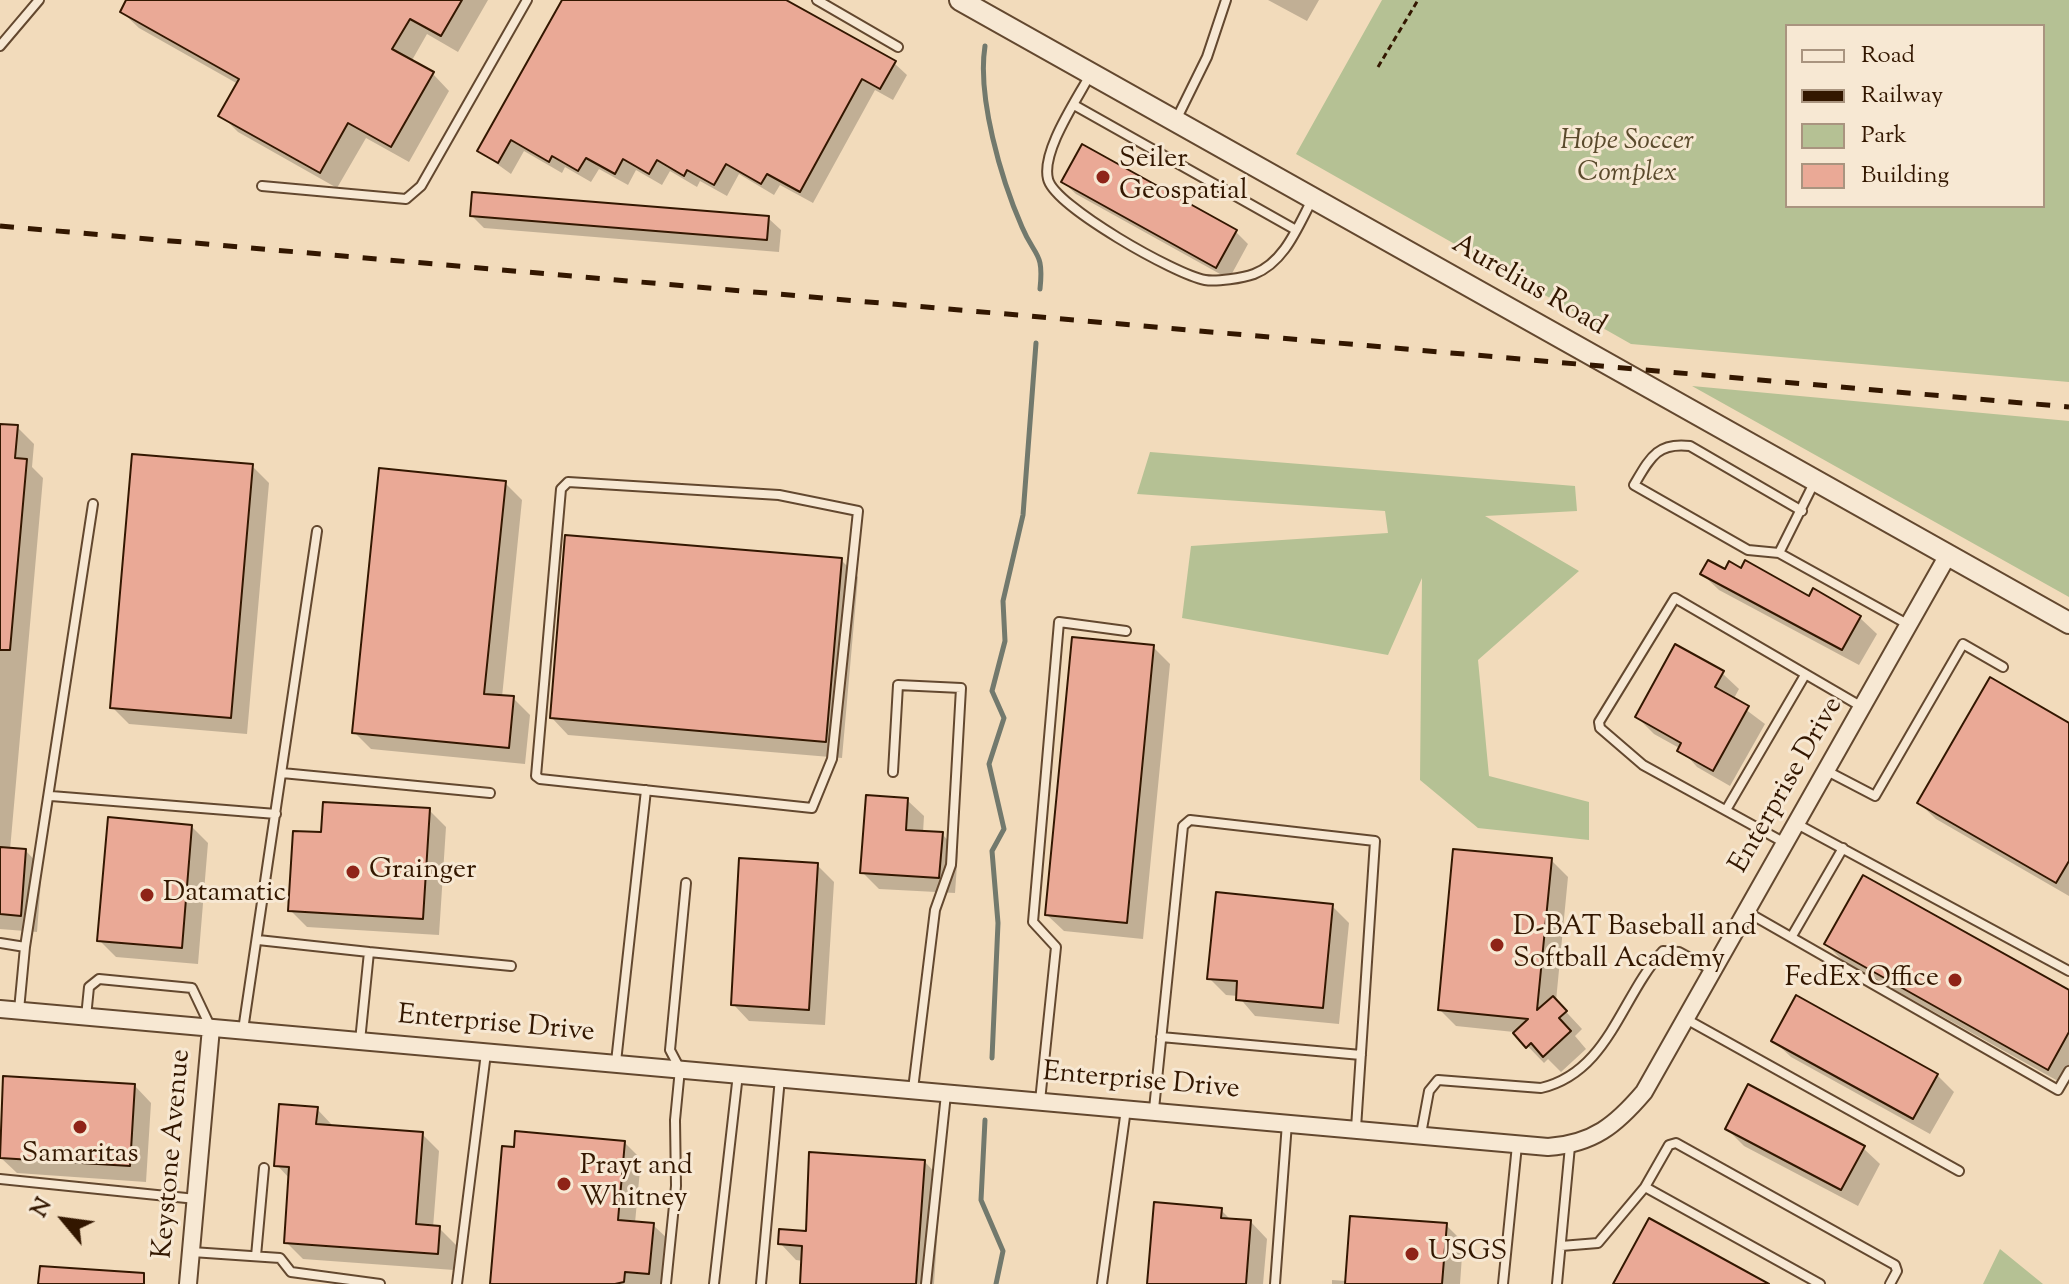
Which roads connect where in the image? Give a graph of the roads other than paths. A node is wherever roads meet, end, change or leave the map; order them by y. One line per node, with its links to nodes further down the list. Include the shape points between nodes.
1 (39, 0): 6 (lane)
2 (527, 0): 11 (lane, via 421,186 406,199)
3 (817, 0): 7 (lane)
4 (960, 0): 8 (street, Aurelius Road)
5 (1226, 0): 10 (lane, via 1207,57)
6 (0, 46)
7 (898, 47)
8 (1091, 72): 9 (lane); 10 (street, Aurelius Road)
9 (1074, 105): 13 (lane); 13 (lane, via 1048,155 1048,180 1059,197 1151,259 1206,280 1254,274 1285,251)
10 (1176, 120): 12 (street, Aurelius Road)
11 (262, 186)
12 (1313, 198): 13 (lane); 14 (street, Aurelius Road)
13 (1296, 230)
14 (1815, 481): 16 (lane); 19 (street, Aurelius Road)
15 (93, 504): 31 (lane)
16 (1802, 511): 18 (lane); 18 (lane, via 1690,446 1672,444 1654,451 1634,485 1748,550)
17 (317, 531): 28 (lane)
18 (1779, 553): 21 (lane)
19 (1948, 555): 20 (street, Aurelius Road); 21 (street, Enterprise Drive)
20 (2069, 623)
21 (1910, 625): 25 (street, Enterprise Drive)
22 (1126, 631): 64 (lane, via 1059,622 1033,922 1056,947)
23 (2003, 667): 26 (lane, via 1963,644 1875,796)
24 (1805, 675): 25 (lane); 32 (lane); 32 (lane, via 1672,599 1599,722 1643,765)
25 (1863, 708): 26 (street, Enterprise Drive)
26 (1827, 771): 34 (street, Enterprise Drive)
27 (893, 772): 62 (lane, via 898,685 961,688 951,865 935,910)
28 (282, 773): 30 (lane); 33 (lane)
29 (646, 790): 29 (lane, via 812,808 832,759 858,511 779,495 564,484 534,771 540,779); 57 (lane)
30 (490, 793)
31 (51, 796): 33 (lane); 42 (lane)
32 (1726, 810): 35 (lane)
33 (276, 814): 40 (lane)
34 (1797, 824): 35 (street, Enterprise Drive); 36 (lane)
35 (1785, 843): 38 (street, Enterprise Drive)
36 (1843, 848): 39 (lane); 46 (lane)
37 (686, 883): 58 (lane, via 670,1050)
38 (1746, 911): 39 (lane); 45 (street, Enterprise Drive)
39 (1792, 936): 59 (lane, via 2058,1090)
40 (258, 940): 43 (lane); 52 (lane)
41 (0, 943): 42 (lane)
42 (25, 947): 48 (lane)
43 (369, 952): 44 (lane); 54 (lane)
44 (511, 966)
45 (1713, 970): 50 (street, Enterprise Drive); 69 (lane, via 1679,952 1663,951 1608,1039 1557,1084 1541,1088 1438,1080 1429,1091)
46 (2069, 971)
47 (0, 1009): 48 (street, Enterprise Drive)
48 (19, 1011): 49 (street, Enterprise Drive)
49 (86, 1017): 51 (street, Enterprise Drive); 51 (lane, via 89,987 99,979 192,988)
50 (1686, 1019): 71 (street, Enterprise Drive, via 1644,1092 1620,1121 1594,1139); 73 (lane)
51 (211, 1028): 52 (street, Enterprise Drive); 76 (street, Keystone Avenue)
52 (243, 1031): 54 (street, Enterprise Drive)
53 (1161, 1037): 56 (lane); 56 (lane, via 1183,826 1190,820 1375,841); 66 (lane)
54 (360, 1041): 55 (street, Enterprise Drive)
55 (486, 1053): 57 (street, Enterprise Drive); 82 (lane)
56 (1361, 1055): 68 (lane)
57 (616, 1062): 58 (street, Enterprise Drive)
58 (680, 1069): 60 (street, Enterprise Drive); 83 (lane)
59 (2069, 1071)
60 (738, 1074): 61 (street, Enterprise Drive); 84 (lane)
61 (780, 1078): 62 (street, Enterprise Drive); 85 (lane)
62 (913, 1089): 63 (street, Enterprise Drive)
63 (946, 1092): 64 (street, Enterprise Drive); 86 (lane)
64 (1040, 1101): 65 (street, Enterprise Drive)
65 (1126, 1109): 66 (street, Enterprise Drive); 87 (lane)
66 (1154, 1109): 67 (street, Enterprise Drive)
67 (1287, 1122): 68 (street, Enterprise Drive); 88 (lane)
68 (1356, 1128): 69 (street, Enterprise Drive)
69 (1421, 1134): 70 (street, Enterprise Drive)
70 (1517, 1144): 71 (street, Enterprise Drive); 89 (lane)
71 (1570, 1146): 77 (lane)
72 (264, 1168): 79 (lane)
73 (1959, 1171)
74 (0, 1179): 76 (lane)
75 (1645, 1187): 77 (lane, via 1598,1243); 91 (lane); 92 (lane, via 1669,1145 1676,1143 1895,1265)
76 (196, 1199): 78 (street, Keystone Avenue)
77 (1561, 1246): 90 (lane)
78 (191, 1251): 79 (lane); 80 (street, Keystone Avenue)
79 (256, 1256): 81 (lane, via 280,1258 291,1272)
80 (188, 1284)
81 (380, 1284)
82 (457, 1284)
83 (666, 1284)
84 (714, 1284)
85 (761, 1284)
86 (926, 1284)
87 (1102, 1284)
88 (1275, 1284)
89 (1503, 1284)
90 (1557, 1284)
91 (1820, 1284)
92 (1890, 1284)

